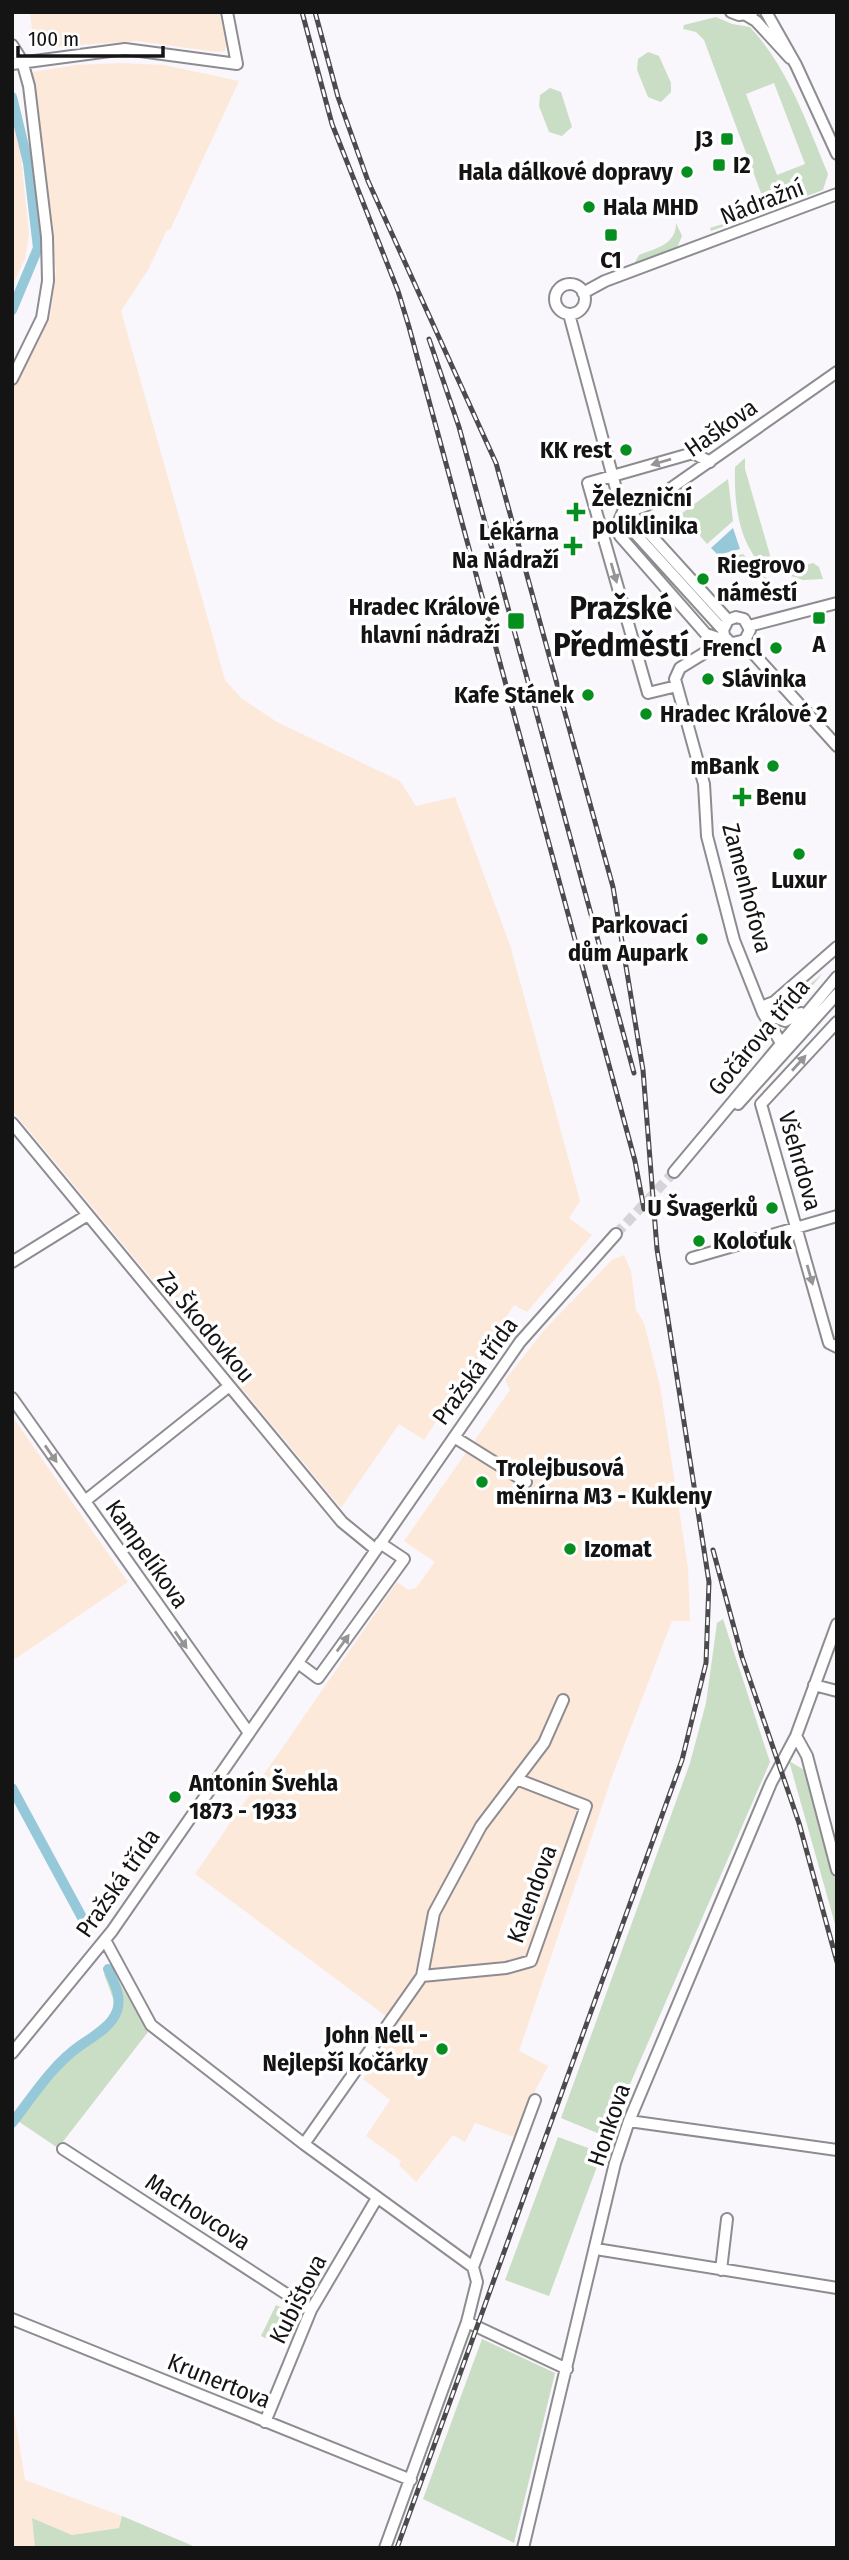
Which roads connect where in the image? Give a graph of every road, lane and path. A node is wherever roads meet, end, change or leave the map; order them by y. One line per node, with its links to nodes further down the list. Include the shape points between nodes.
1 (227, 12): 6 (street, via 237,64 125,49)
2 (731, 12): 4 (street)
3 (766, 12): 7 (street)
4 (750, 13): 7 (street)
5 (12, 45): 6 (street)
6 (17, 63): 13 (street, via 29,86 48,281 42,318)
7 (796, 65): 8 (street)
8 (837, 154)
9 (837, 194): 10 (street, Nádražní)
10 (583, 293): 11 (street, Nádražní, via 582,307); 11 (street, Nádražní, via 572,285 558,290 556,304)
11 (569, 314): 16 (street)
12 (833, 374): 14 (street); 15 (street, Haškova)
13 (12, 379)
14 (837, 389)
15 (710, 461): 16 (street, one-way to 16, via 693,453); 17 (street, Haškova, via 648,505 636,509)
16 (611, 477): 17 (street, via 619,500); 22 (street, one-way to 22, via 588,483 648,693)
17 (626, 505): 20 (street); 20 (street, via 618,523 620,536 706,634)
18 (837, 603): 19 (street)
19 (749, 626): 20 (street, via 740,618); 21 (street)
20 (726, 630): 21 (street, via 737,643); 22 (street, via 680,668)
21 (743, 642): 23 (street)
22 (676, 682): 28 (street, Zamenhofova, via 706,793 707,836 734,940)
23 (837, 746)
24 (837, 947): 28 (street)
25 (837, 977): 27 (street, Gočárova třída)
26 (837, 994): 30 (street, Gočárova třída)
27 (817, 1000): 28 (street, via 788,1021); 31 (street, Gočárova třída)
28 (762, 1010): 31 (street, Zamenhofova)
29 (837, 1022): 32 (street, Gočárova třída, one-way to 29)
30 (799, 1039): 31 (street); 34 (street, Gočárova třída)
31 (781, 1043): 34 (street, Gočárova třída)
32 (761, 1104): 38 (street, Všehrdova)
33 (12, 1124): 36 (street, Za Škodovkou)
34 (715, 1124): 35 (street, Gočárova třída)
35 (674, 1172)
36 (86, 1216): 41 (street); 43 (street, Za Škodovkou)
37 (837, 1216): 38 (street)
38 (797, 1228): 40 (street); 42 (street, Všehrdova, one-way to 42, via 829,1343)
39 (616, 1234): 45 (street, Pražská třída, via 520,1342)
40 (692, 1258)
41 (12, 1262)
42 (837, 1347)
43 (228, 1387): 47 (street); 48 (street, Za Škodovkou, via 342,1522)
44 (12, 1398): 47 (street, Kampelíkova, one-way to 47)
45 (454, 1437): 46 (street); 48 (street, Pražská třída)
46 (526, 1482)
47 (85, 1502): 54 (street, Kampelíkova, one-way to 54)
48 (377, 1546): 50 (street, Pražská třída); 50 (street, one-way to 48, via 318,1678 404,1559)
49 (837, 1625): 51 (street, Honkova)
50 (298, 1663): 54 (street, Pražská třída)
51 (814, 1685): 52 (street); 55 (street, Honkova)
52 (837, 1690)
53 (563, 1700): 56 (street, via 544,1743)
54 (249, 1733): 58 (street, Pražská třída)
55 (796, 1736): 57 (street, via 807,1756); 62 (street, Honkova, via 771,1783)
56 (519, 1780): 59 (street, via 481,1826 434,1913); 59 (street, Kalendova, via 586,1806 531,1961 506,1968)
57 (837, 1870)
58 (105, 1940): 60 (street, Pražská třída); 63 (street, via 151,2025)
59 (422, 1976): 63 (street)
60 (12, 2053)
61 (535, 2100): 69 (street)
62 (629, 2121): 65 (street); 68 (street, Honkova)
63 (303, 2144): 66 (street)
64 (63, 2149): 72 (street, Machovcova)
65 (837, 2150)
66 (377, 2198): 69 (street); 72 (street, Kubištova)
67 (727, 2219): 70 (street)
68 (596, 2249): 70 (street); 75 (street, Honkova)
69 (473, 2267): 74 (street, via 477,2282)
70 (721, 2270): 71 (street)
71 (837, 2288)
72 (311, 2310): 76 (street, Kubištova)
73 (12, 2319): 76 (street, Krunertova)
74 (467, 2322): 75 (street); 77 (street)
75 (567, 2369): 79 (street, Honkova)
76 (265, 2423): 77 (street, Krunertova)
77 (411, 2480): 78 (street)
78 (385, 2548)
79 (523, 2548)

